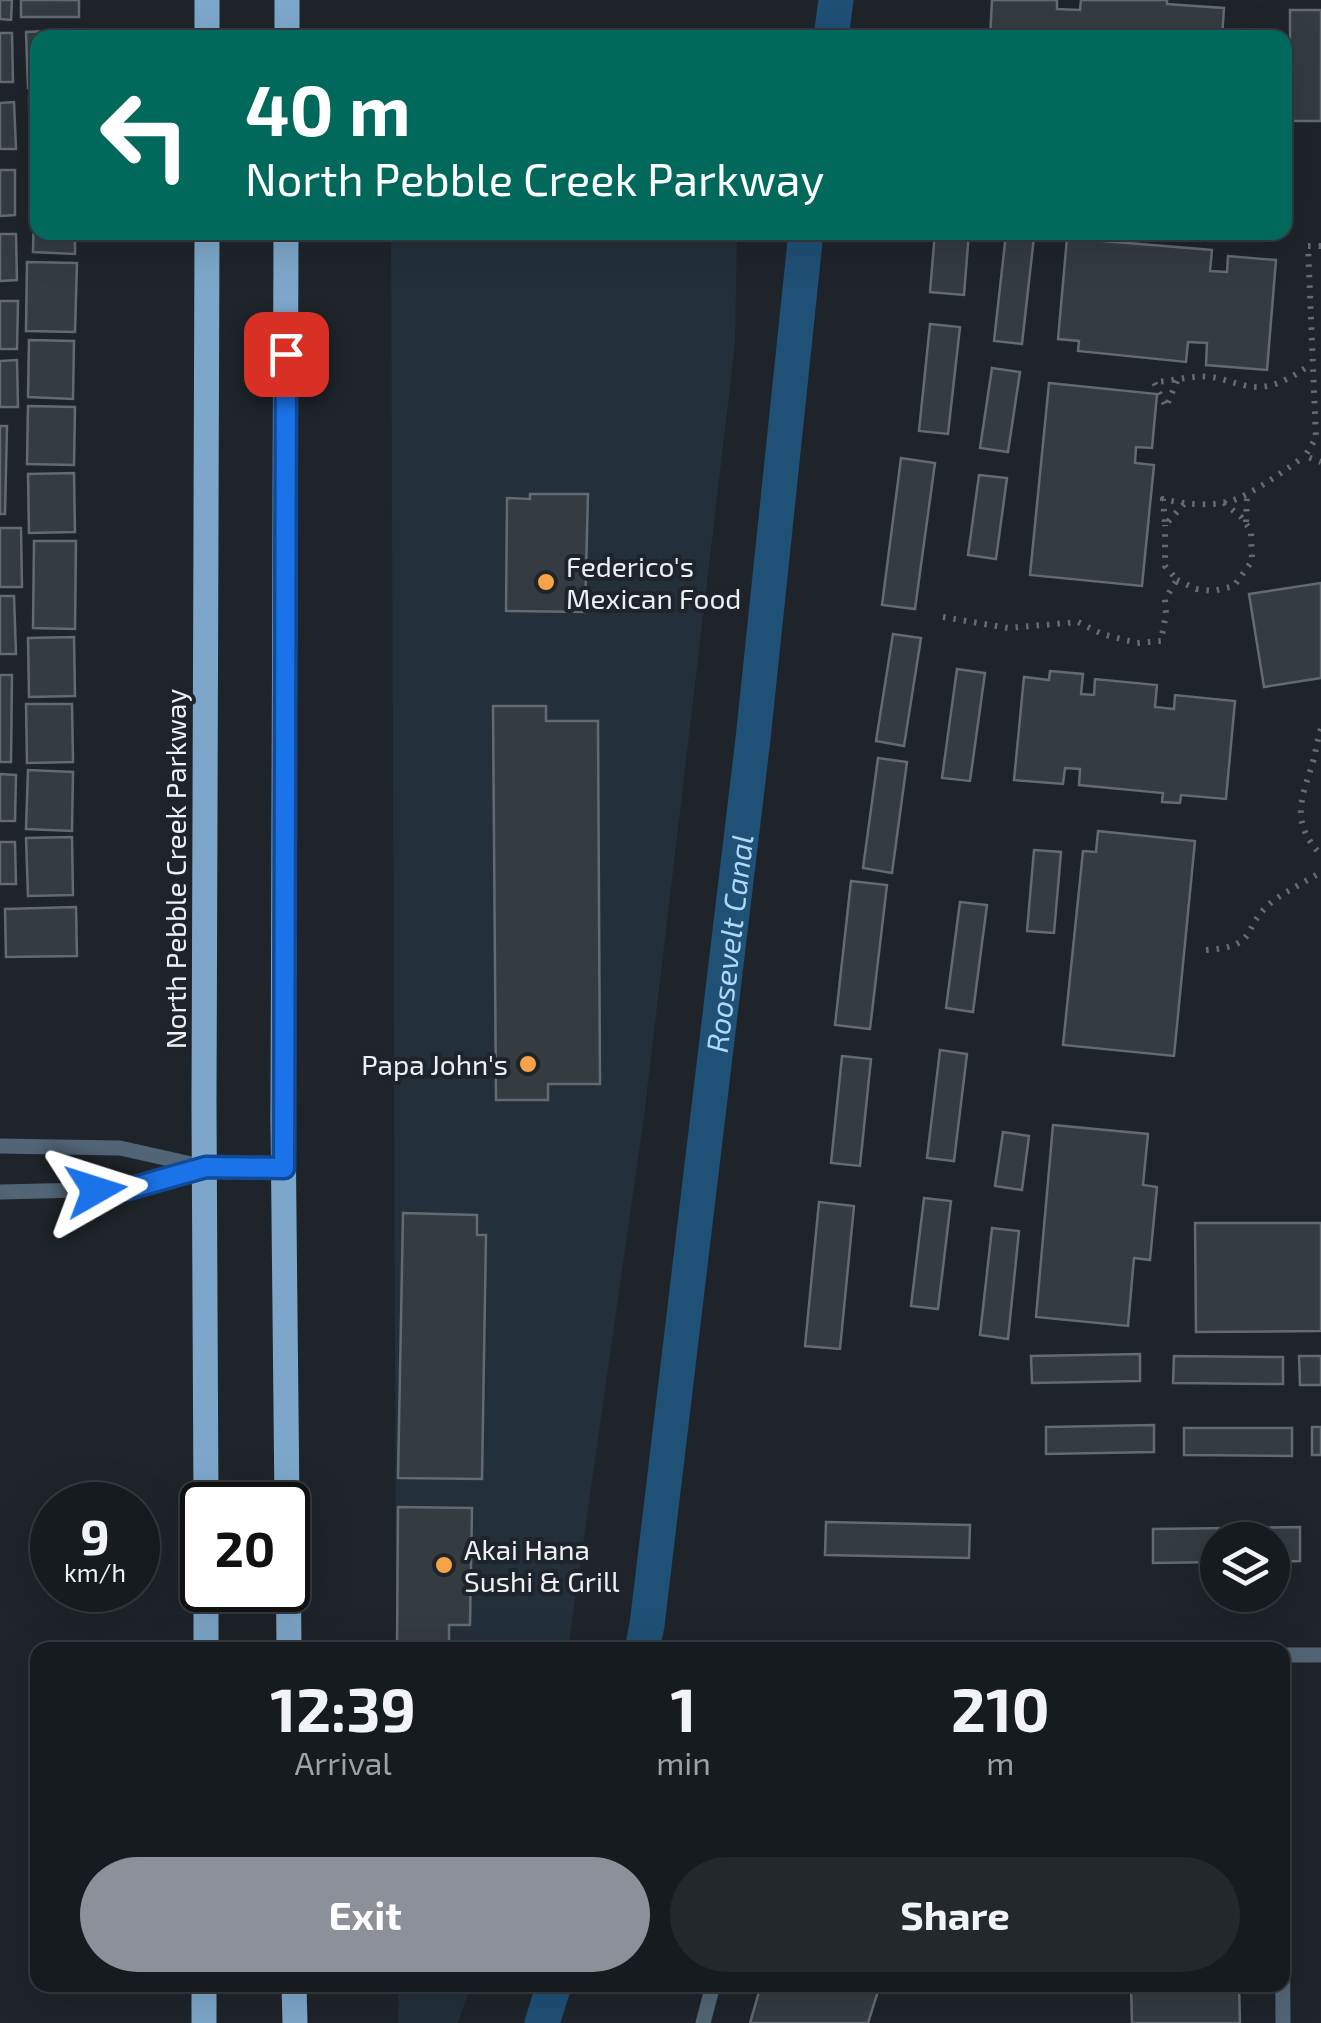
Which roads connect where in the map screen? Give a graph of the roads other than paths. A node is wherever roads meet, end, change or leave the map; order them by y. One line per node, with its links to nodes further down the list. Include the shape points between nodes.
1 (207, 0): 3 (main road)
2 (288, 0): 4 (main road)
3 (207, 30)
4 (287, 30)
5 (206, 240): 8 (main road, North Pebble Creek Parkway)
6 (286, 240): 9 (main road)
7 (0, 1146): 8 (lane, via 120,1148)
8 (206, 1167): 9 (lane); 10 (lane, via 128,1189); 11 (main road, North Pebble Creek Parkway)
9 (284, 1168): 12 (main road)
10 (0, 1192)
11 (206, 1482)
12 (287, 1482)
13 (206, 1612): 15 (main road)
14 (289, 1612): 16 (main road)
15 (206, 1642)
16 (289, 1642)
17 (1290, 1655): 18 (lane)
18 (1321, 1655)
19 (204, 1992): 23 (main road)
20 (294, 1992): 24 (main road)
21 (711, 1992): 25 (lane)
22 (1283, 1992): 26 (lane)
23 (204, 2023)
24 (294, 2023)
25 (703, 2023)
26 (1283, 2023)

